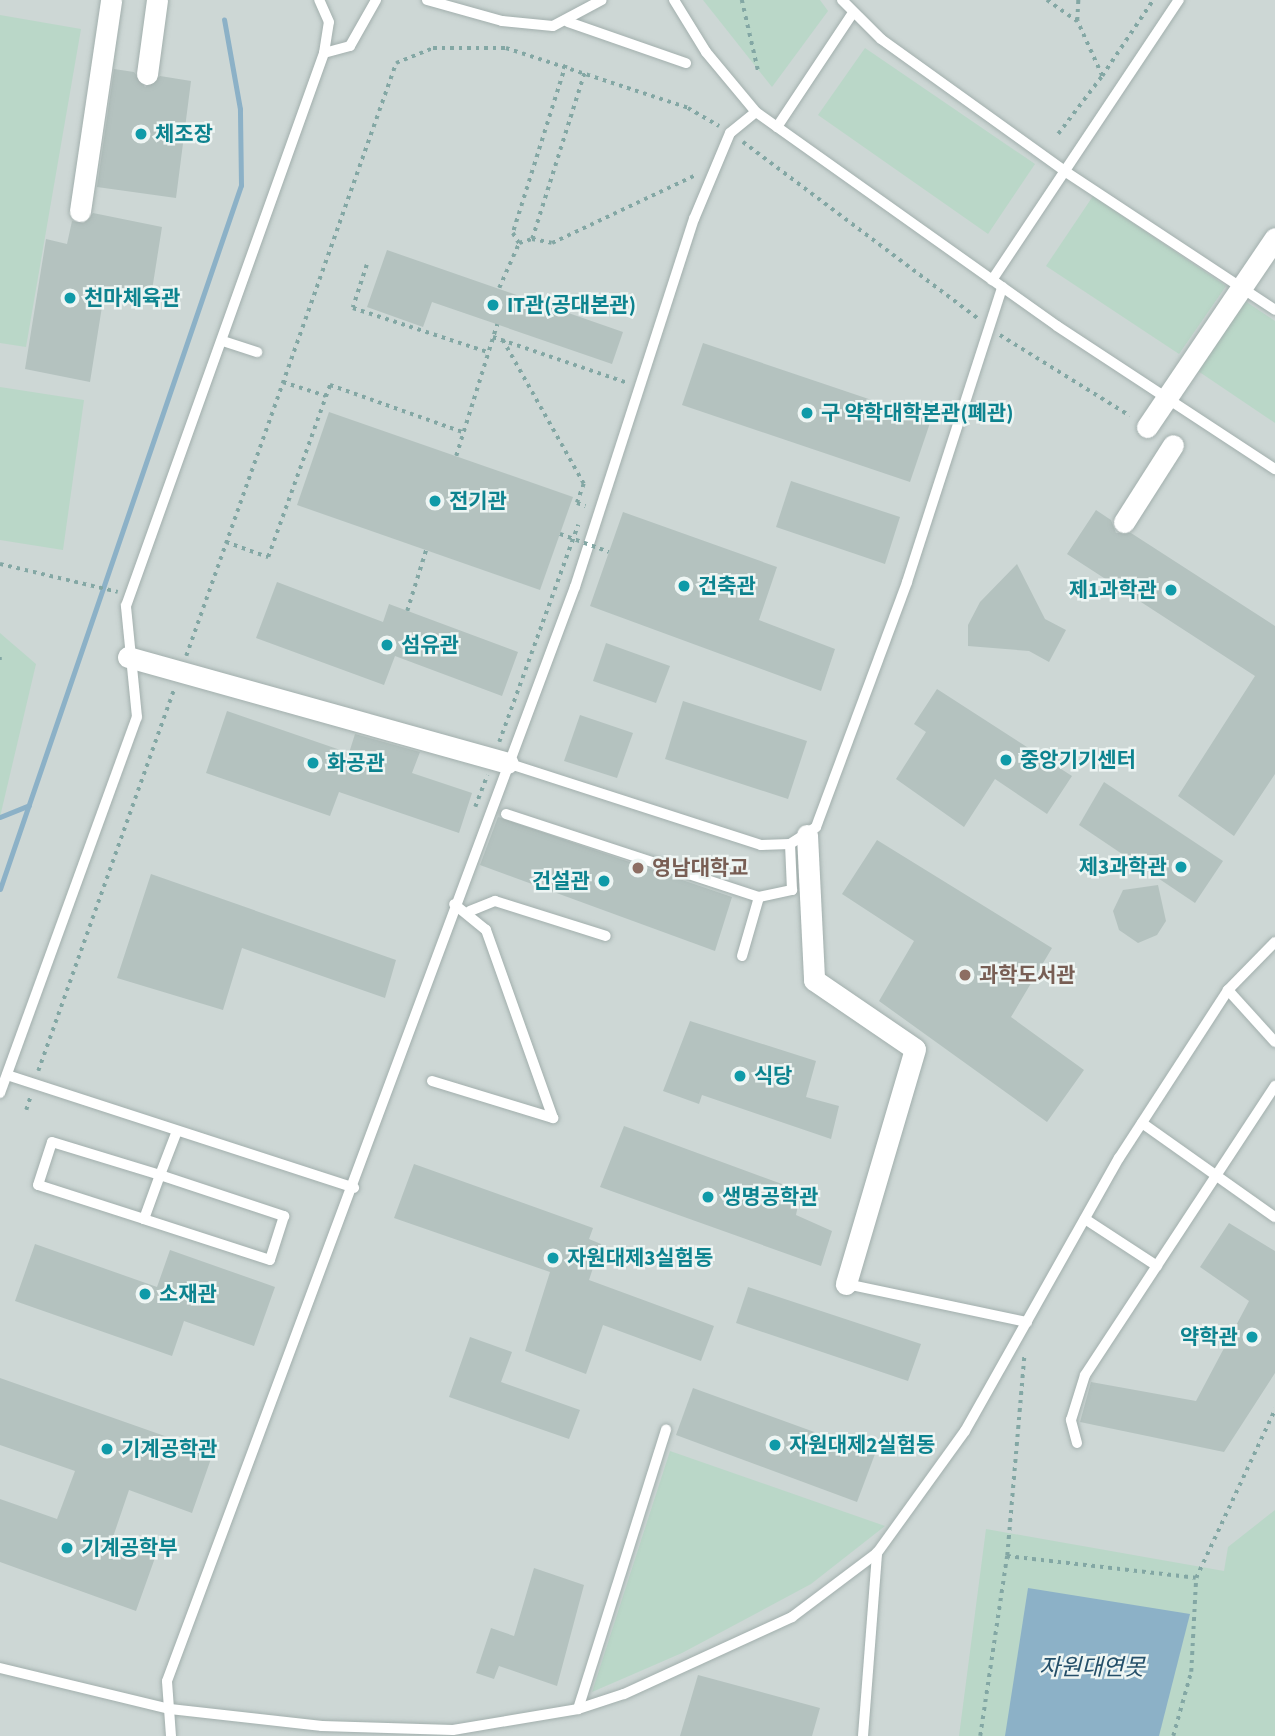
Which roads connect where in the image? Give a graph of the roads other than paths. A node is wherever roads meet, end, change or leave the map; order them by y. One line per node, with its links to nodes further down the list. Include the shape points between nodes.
1 (111, 0): 18 (street)
2 (157, 0): 14 (street)
3 (319, 0): 12 (lane, via 329,22)
4 (376, 0): 12 (lane, via 350,46)
5 (427, 0): 11 (lane, via 502,21 553,26)
6 (603, 0): 11 (lane)
7 (674, 0): 15 (lane, via 706,52)
8 (842, 0): 10 (lane)
9 (1179, 0): 17 (lane)
10 (852, 14): 16 (lane); 17 (lane)
11 (568, 22): 13 (lane)
12 (324, 53): 24 (lane)
13 (687, 63)
14 (147, 74)
15 (756, 112): 16 (lane); 32 (lane, via 725,130 575,587)
16 (777, 127): 20 (lane)
17 (1066, 172): 20 (lane); 22 (lane)
18 (80, 211)
19 (1275, 238): 22 (street)
20 (992, 280): 21 (lane)
21 (1002, 287): 26 (lane); 34 (lane, via 898,607 822,817)
22 (1242, 288): 23 (lane); 26 (street)
23 (1275, 310)
24 (223, 341): 25 (lane); 31 (lane, via 126,606)
25 (257, 352)
26 (1168, 397): 27 (street); 29 (lane)
27 (1147, 427)
28 (1173, 446): 30 (street)
29 (1275, 469)
30 (1124, 522)
31 (128, 657): 32 (street); 43 (lane, via 136,718)
32 (500, 761): 34 (lane, via 761,845); 36 (lane)
33 (506, 814): 35 (lane)
34 (799, 840): 35 (lane, via 792,890); 56 (street, via 814,980 915,1049)
35 (759, 897): 40 (lane)
36 (454, 904): 37 (lane); 51 (lane)
37 (470, 911): 38 (lane, via 495,901); 44 (lane, via 486,930 553,1118)
38 (606, 936)
39 (1275, 942): 41 (lane)
40 (742, 956)
41 (1228, 990): 42 (lane); 47 (lane)
42 (1275, 1042)
43 (7, 1075): 46 (lane); 48 (lane)
44 (432, 1081)
45 (1275, 1086): 50 (lane)
46 (0, 1093)
47 (1142, 1123): 50 (lane); 54 (lane)
48 (177, 1131): 49 (lane); 51 (lane)
49 (160, 1175): 53 (lane); 53 (lane, via 52,1142 38,1185); 53 (lane, via 284,1216 270,1260)
50 (1214, 1176): 52 (lane); 55 (lane)
51 (354, 1188): 62 (lane, via 167,1681)
52 (1275, 1217)
53 (144, 1219)
54 (1085, 1219): 55 (lane); 57 (lane)
55 (1157, 1266): 59 (lane, via 1074,1398 1071,1420)
56 (846, 1284): 57 (lane)
57 (1027, 1322): 60 (lane, via 965,1431)
58 (666, 1430): 63 (lane)
59 (1077, 1443)
60 (877, 1553): 63 (lane, via 792,1618 683,1670); 66 (lane)
61 (0, 1668): 62 (lane)
62 (170, 1709): 64 (lane); 65 (lane)
63 (578, 1709): 64 (lane, via 453,1730)
64 (358, 1732)
65 (171, 1736)
66 (863, 1736)

